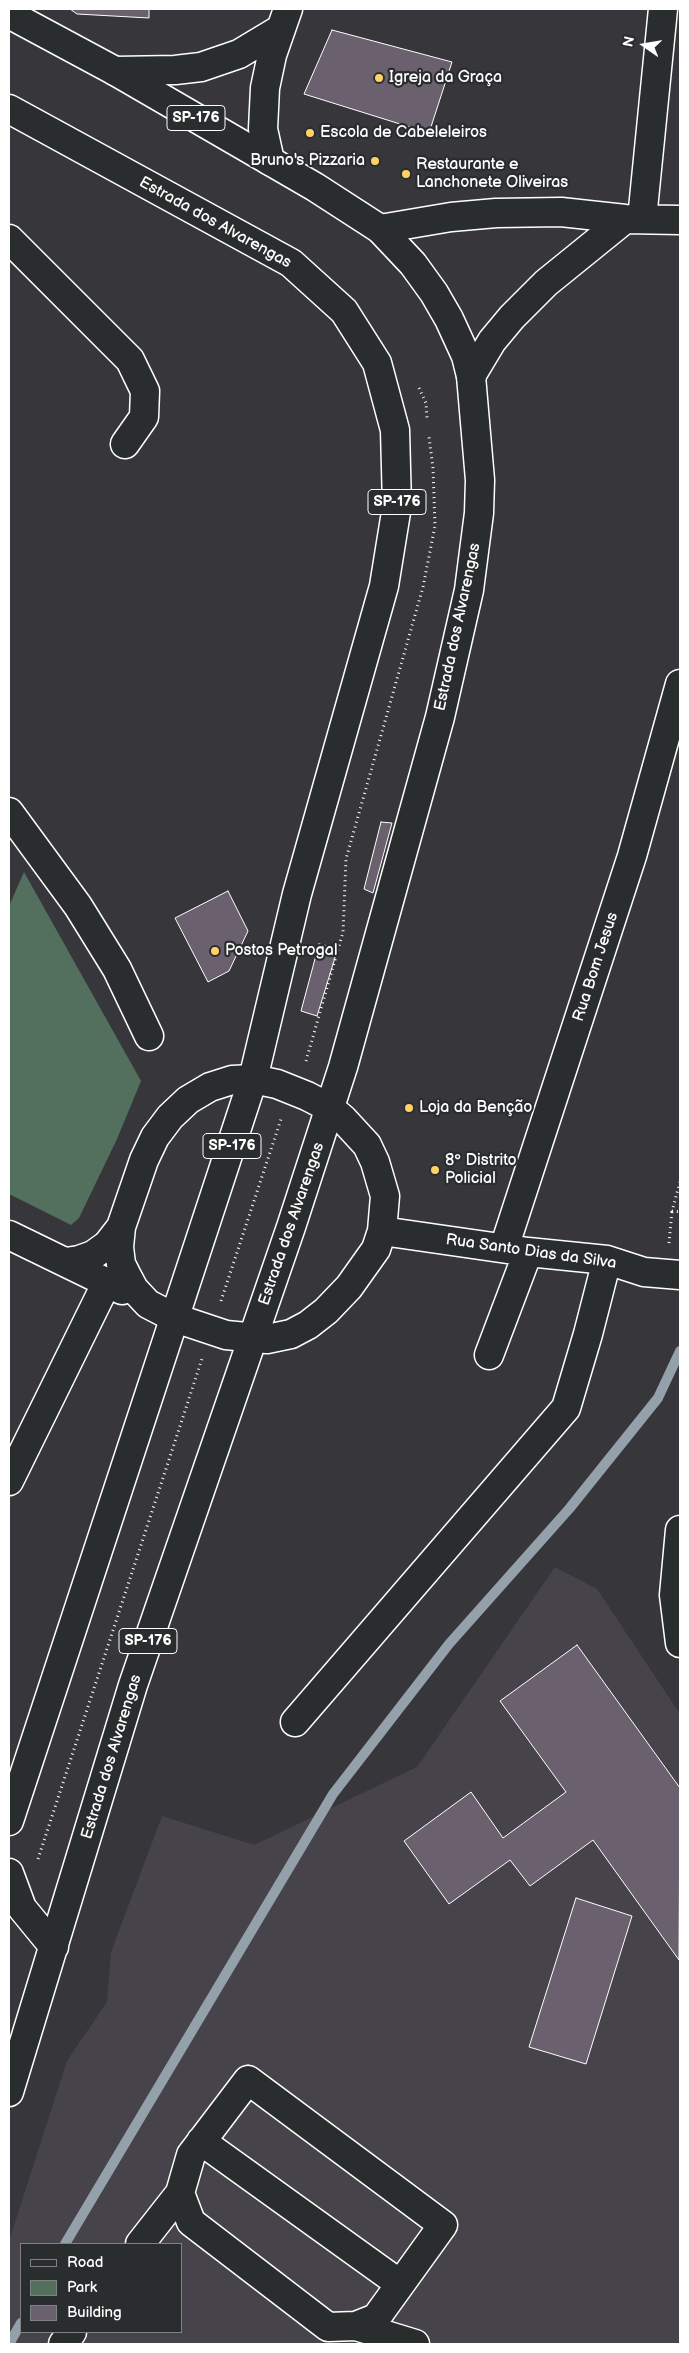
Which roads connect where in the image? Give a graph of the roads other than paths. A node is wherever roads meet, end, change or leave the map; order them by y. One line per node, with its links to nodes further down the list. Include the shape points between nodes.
1 (663, 9): 7 (main road)
2 (9, 14): 4 (main road, Estrada dos Alvarengas / SP-176)
3 (284, 19): 4 (main road, via 239,54 201,67); 6 (main road, via 265,88 263,129)
4 (115, 71): 6 (main road, Estrada dos Alvarengas / SP-176)
5 (9, 109): 16 (main road, Estrada dos Alvarengas / SP-176, via 290,263 344,311 377,364 395,430 397,506 384,586 297,894)
6 (270, 161): 9 (main road, Estrada dos Alvarengas / SP-176)
7 (634, 219): 8 (main road); 9 (main road, via 561,212 496,212); 11 (main road, via 546,284 492,341)
8 (680, 220)
9 (380, 229): 11 (main road, Estrada dos Alvarengas / SP-176, via 413,264 434,293 458,338)
10 (9, 239): 12 (main road, via 130,360 145,392 144,417)
11 (471, 376): 17 (main road, Estrada dos Alvarengas / SP-176, via 480,514 469,590 430,752)
12 (126, 444)
13 (680, 684): 21 (main road, Rua Bom Jesus)
14 (9, 812): 15 (main road, via 117,969)
15 (149, 1036)
16 (253, 1079): 17 (main road, via 291,1088); 18 (main road, via 232,1080 210,1087 170,1117 150,1148); 27 (main road, Estrada dos Alvarengas / SP-176)
17 (330, 1108): 19 (main road, via 367,1145 375,1162 385,1196); 28 (main road, Estrada dos Alvarengas / SP-176)
18 (121, 1227): 23 (main road, via 107,1246 93,1255); 26 (main road, via 119,1247 122,1264 134,1289)
19 (382, 1231): 21 (main road, Rua Santo Dias da Silva); 28 (main road, via 365,1267 326,1311 291,1334)
20 (9, 1235): 23 (main road)
21 (516, 1250): 22 (main road, Rua Santo Dias da Silva); 29 (main road, Rua Bom Jesus)
22 (607, 1260): 24 (main road, Rua Santo Dias da Silva, via 644,1272); 33 (main road, via 566,1408)
23 (66, 1262): 25 (main road)
24 (680, 1275)
25 (107, 1282): 26 (main road); 30 (main road)
26 (148, 1304): 27 (main road)
27 (175, 1318): 28 (main road); 34 (main road, Estrada dos Alvarengas / SP-176)
28 (253, 1339): 36 (main road, Estrada dos Alvarengas / SP-176, via 133,1685)
29 (489, 1356)
30 (9, 1481)
31 (680, 1530): 32 (main road, via 674,1596)
32 (680, 1642)
33 (295, 1722)
34 (9, 1821)
35 (9, 1873): 36 (main road, via 22,1908)
36 (54, 1947): 37 (main road, Estrada dos Alvarengas / SP-176)
37 (9, 2092)
38 (201, 2141): 39 (main road, via 191,2155); 41 (main road); 41 (main road, via 248,2080 442,2225)
39 (180, 2193): 40 (main road); 42 (main road, via 191,2222 328,2327)
40 (141, 2243)
41 (400, 2284): 42 (main road, via 376,2318)
42 (356, 2326): 45 (main road)
43 (71, 2333): 44 (main road)
44 (63, 2344)
45 (415, 2344)

